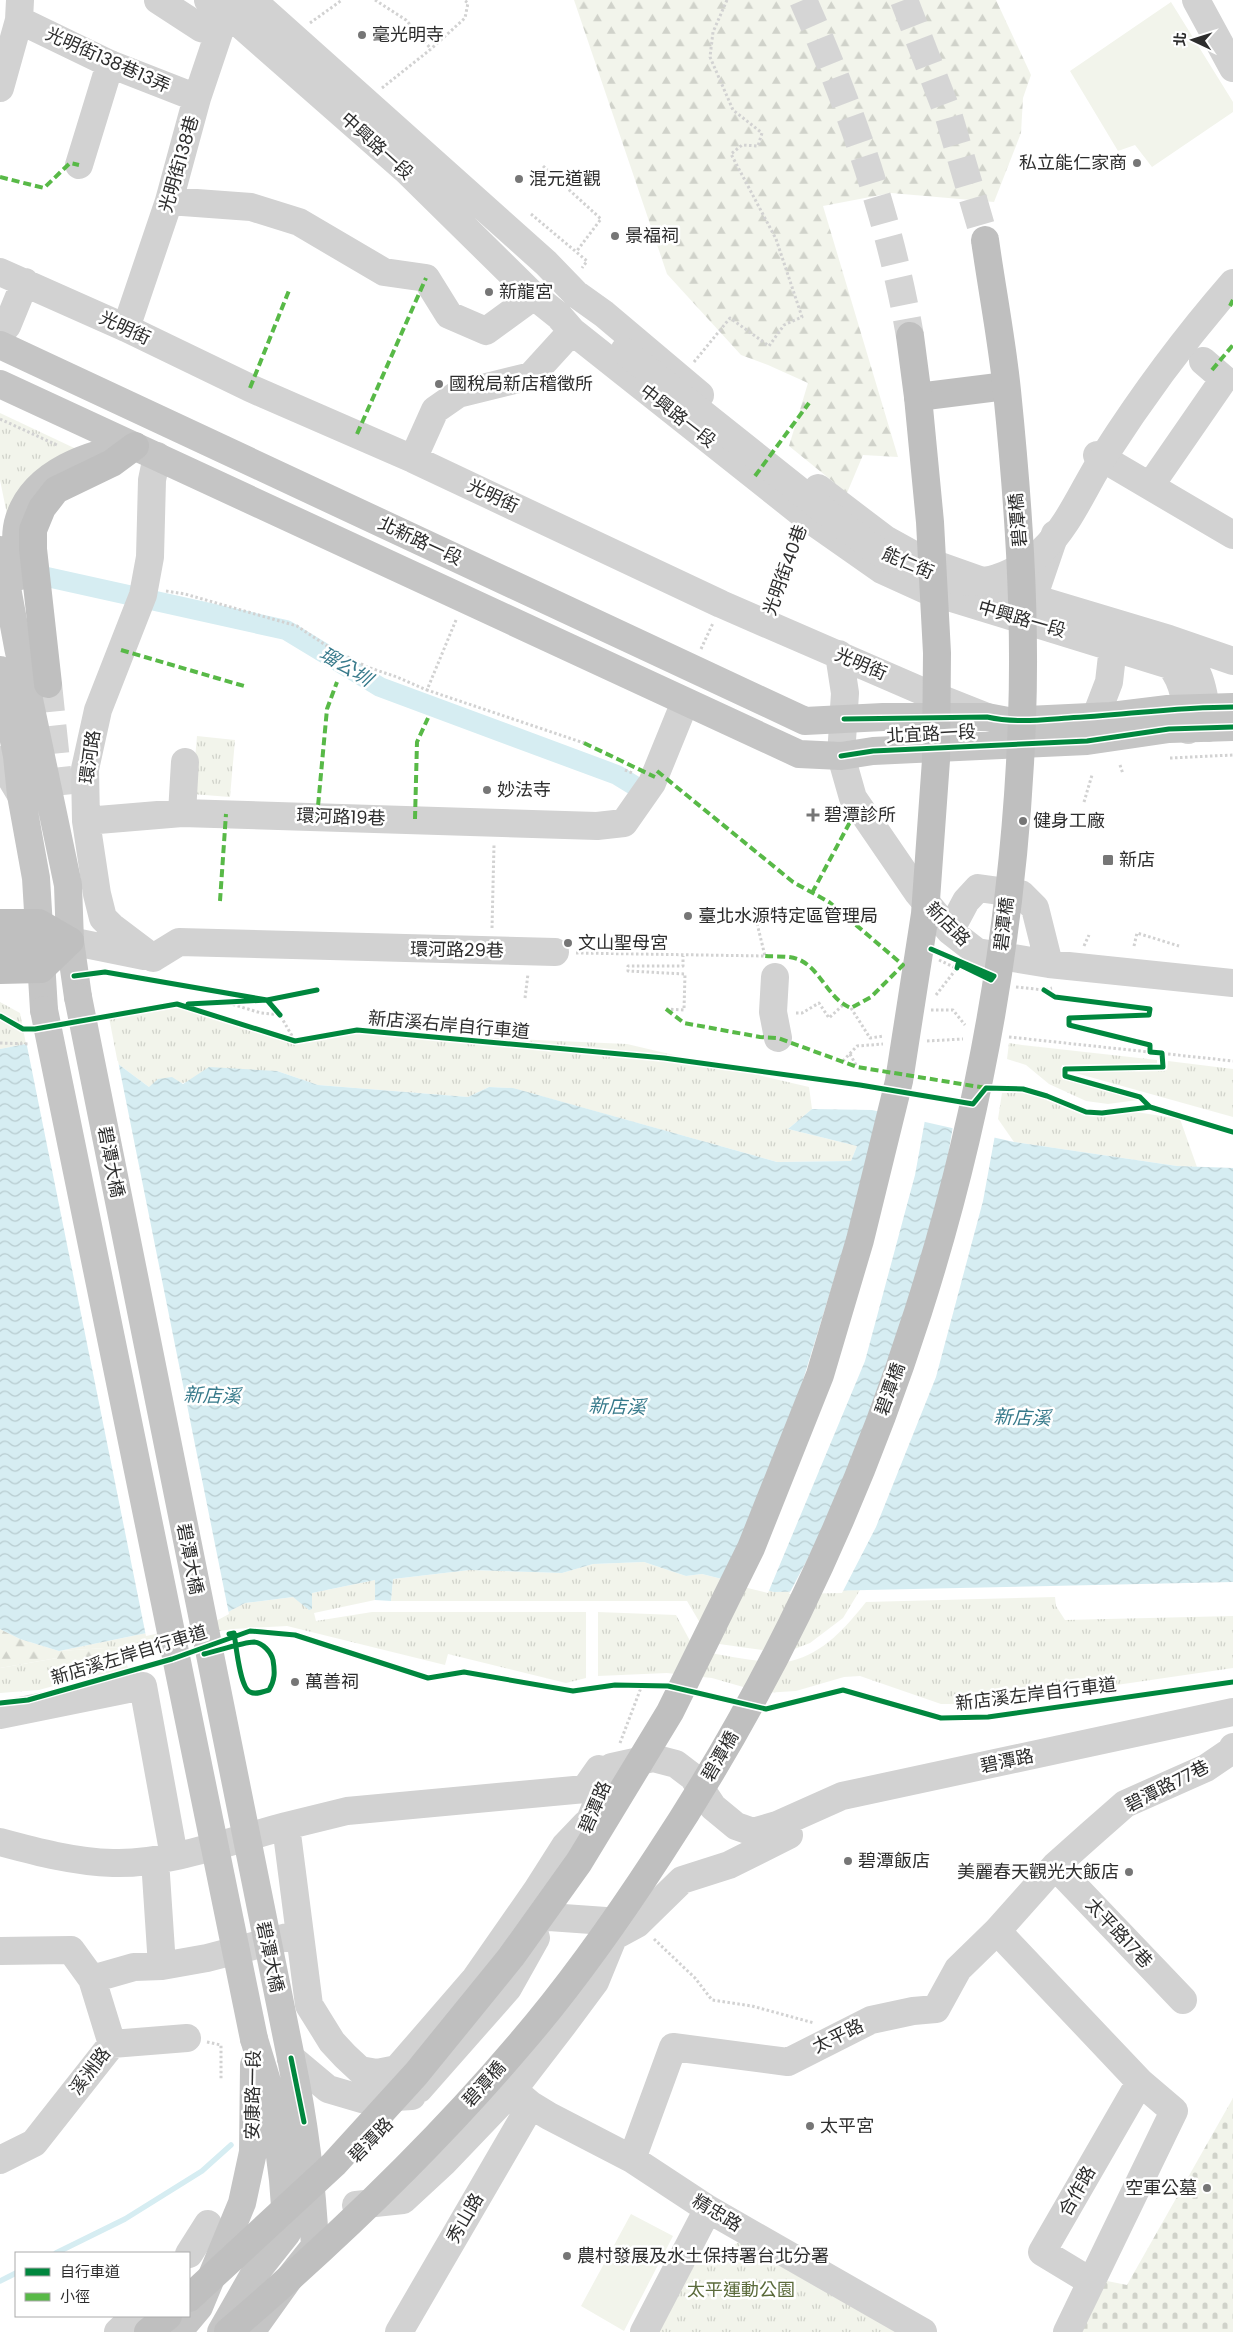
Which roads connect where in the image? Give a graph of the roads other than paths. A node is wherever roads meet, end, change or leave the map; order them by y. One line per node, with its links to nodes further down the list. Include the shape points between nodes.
1 (158, 0): 5 (street, 中興路一段, via 202,28)
2 (252, 0): 16 (street, 中興路一段, via 546,263)
3 (1196, 0): 7 (street)
4 (20, 10): 6 (street, 光明街138巷13弄); 8 (street)
5 (220, 11): 9 (street, 光明街138巷); 17 (street, 中興路一段, via 407,171)
6 (110, 64): 9 (street, 光明街138巷13弄); 10 (street)
7 (1233, 68)
8 (0, 84)
9 (197, 98): 11 (street, 光明街138巷)
10 (79, 165)
11 (169, 200): 17 (street, via 251,207 299,222 384,272 426,278 449,315 486,331); 20 (street, 光明街138巷)
12 (985, 240): 28 (highway, 碧潭橋, bridge)
13 (0, 272): 14 (street, 光明街)
14 (25, 282): 20 (street, 光明街); 21 (street, via 7,326)
15 (1233, 283): 24 (street, 能仁街, bridge, via 1193,328 1104,455 1064,522 1043,550 1020,569 995,579 944,578 920,572 882,554)
16 (577, 284): 24 (street); 36 (street, 中興路一段, via 604,314 682,380 885,539 923,560)
17 (534, 296): 19 (street, 中興路一段)
18 (1233, 304): 25 (street)
19 (566, 324): 24 (street, via 596,331); 31 (street, via 531,376 458,394 435,410); 36 (street, 中興路一段, via 805,516 882,570 926,590)
20 (126, 328): 31 (street, 光明街, via 250,388)
21 (0, 332)
22 (910, 336): 29 (highway, bridge)
23 (0, 346): 48 (main road, 北新路一段, via 805,721)
24 (624, 351)
25 (1192, 361): 26 (street); 32 (street)
26 (1228, 382): 33 (street)
27 (0, 384): 30 (main road, 北新路一段)
28 (1006, 386): 29 (highway); 113 (highway, 碧潭橋, bridge, via 1020,551 1022,712 1019,797 1006,912 994,1008 971,1116 938,1248 886,1403 824,1558 762,1684 693,1804 612,1927 522,2042 428,2147 302,2269)
29 (918, 397): 106 (highway, bridge, via 930,522 936,653 936,760 925,914 899,1081 860,1240 820,1375 751,1548 670,1712 579,1862 511,1958 416,2074 334,2164)
30 (146, 451): 38 (main road, via 105,451 64,467 45,480 29,501 19,518 16,540 24,606); 43 (highway, via 112,463 56,490 42,508 33,530 33,549); 44 (main road, 北新路一段); 55 (street, 環河路, via 152,480 150,557 141,600 98,710 85,769)
31 (413, 459): 40 (street, 光明街, via 721,604)
32 (1104, 459): 33 (street); 36 (street, via 1064,547)
33 (1150, 486): 34 (street)
34 (1233, 535)
35 (0, 550): 38 (main road, 碧潭大橋)
36 (1031, 602): 37 (street, 中興路一段); 39 (street, 中興路一段)
37 (1169, 640): 41 (street, 中興路一段); 49 (street, 中興路一段, via 1195,665 1202,688)
38 (18, 647): 58 (main road, 碧潭大橋, via 68,885)
39 (1113, 647): 46 (street, via 1109,682); 49 (street, 中興路一段, via 1170,666)
40 (839, 654): 47 (street, 光明街); 48 (street, 新店路, via 845,693)
41 (1233, 661)
42 (0, 670): 53 (main road, 碧潭大橋, via 17,756)
43 (48, 684)
44 (685, 702): 50 (main road, 北新路一段, via 799,754); 54 (street, 環河路19巷, via 647,791 624,823 597,826)
45 (1233, 706): 49 (main road, 北宜路一段)
46 (1096, 716): 47 (main road, 北宜路一段, via 1008,721); 49 (main road, 北宜路一段, via 1168,709)
47 (987, 717): 48 (main road, 北宜路一段)
48 (844, 719): 50 (street, 新店路)
49 (1204, 720): 50 (main road, 北宜路一段, via 1087,741 873,751)
50 (841, 756): 57 (street, 新店路, via 853,798 918,893)
51 (0, 760): 53 (street)
52 (185, 762): 54 (street)
53 (21, 795): 60 (main road, 碧潭大橋, via 36,878)
54 (182, 813): 55 (street, 環河路19巷)
55 (86, 821): 62 (street, 環河路, via 103,918)
56 (0, 923): 60 (highway)
57 (950, 931): 65 (street, 新店路, via 977,952); 65 (street, via 966,901 978,888 1020,894 1035,908)
58 (70, 941): 60 (highway); 60 (highway); 62 (street); 91 (main road, 碧潭大橋, bridge, via 78,997)
59 (0, 943): 60 (highway)
60 (40, 945): 64 (highway); 89 (main road, 碧潭大橋, bridge, via 44,1010)
61 (555, 952): 62 (street, 環河路29巷, via 180,942)
62 (153, 958)
63 (770, 966): 67 (street)
64 (0, 970)
65 (1047, 977): 66 (street, 新店路)
66 (1233, 983)
67 (778, 1038)
68 (1233, 1712): 72 (street, 碧潭路, via 842,1796 777,1825 753,1832 736,1826 713,1807 693,1777 676,1764 653,1758)
69 (0, 1715): 76 (street, via 143,1686)
70 (1233, 1728): 79 (street, 碧潭路, via 985,1775 839,1814 774,1841 729,1865 682,1880)
71 (1233, 1747): 77 (street, 碧潭路77巷, via 1206,1768 1125,1804)
72 (605, 1768): 73 (street, 碧潭路); 74 (street, via 585,1789 347,1811)
73 (590, 1820): 78 (street, 碧潭路); 80 (street, via 565,1846)
74 (286, 1826): 76 (street); 82 (street)
75 (0, 1842): 76 (street, via 56,1857 114,1863)
76 (165, 1858): 85 (street)
77 (1055, 1866): 81 (street, 太平路); 87 (street, 太平路17巷)
78 (548, 1917): 79 (street); 80 (street); 93 (street, 碧潭路, via 508,1988)
79 (637, 1924): 83 (street, 碧潭路)
80 (512, 1926): 82 (street, via 476,1980 397,2069 377,2073 360,2070 344,2056 309,2005)
81 (997, 1931): 92 (street); 95 (street, 太平路, via 958,1969 936,2008 871,2020 788,2062 673,2047)
82 (300, 1934): 85 (street)
83 (613, 1937): 94 (street, via 595,1982); 98 (street, 碧潭路, via 531,2010 471,2084)
84 (0, 1951): 86 (street, 溪洲路, via 71,1950)
85 (162, 1966): 86 (street, via 134,1967)
86 (92, 1979): 90 (street, 溪洲路)
87 (1183, 2000)
88 (187, 2038): 90 (street)
89 (254, 2039): 101 (main road, 安康路一段, via 273,2101); 111 (main road, 安康路一段, via 253,2152 242,2203 199,2307)
90 (112, 2044): 96 (street, 溪洲路, via 34,2142)
91 (291, 2058): 93 (street, via 328,2089 362,2099); 97 (main road, 碧潭大橋, via 304,2122)
92 (1140, 2082): 105 (street, via 1174,2111); 105 (street, 合作路, via 1042,2252)
93 (414, 2096): 97 (street, 碧潭路, via 369,2140)
94 (522, 2097): 95 (street, 精忠路); 98 (street, via 403,2200); 115 (street, 秀山路)
95 (632, 2159): 99 (street, 精忠路)
96 (0, 2160)
97 (313, 2203): 101 (street, 碧潭路); 102 (main road)
98 (356, 2205): 102 (street, 碧潭路)
99 (708, 2209): 116 (street); 117 (street, 精忠路)
100 (208, 2224): 103 (street)
101 (287, 2233): 104 (main road, 安康路一段); 112 (main road, via 253,2276)
102 (315, 2246): 104 (main road)
103 (190, 2252)
104 (291, 2276): 114 (main road)
105 (1090, 2281): 118 (street)
106 (190, 2297)
107 (134, 2317): 109 (street)
108 (167, 2317): 110 (highway)
109 (118, 2332)
110 (148, 2332)
111 (178, 2332)
112 (221, 2332)
113 (228, 2332)
114 (251, 2332)
115 (399, 2332)
116 (644, 2332)
117 (924, 2332)
118 (1066, 2332)

